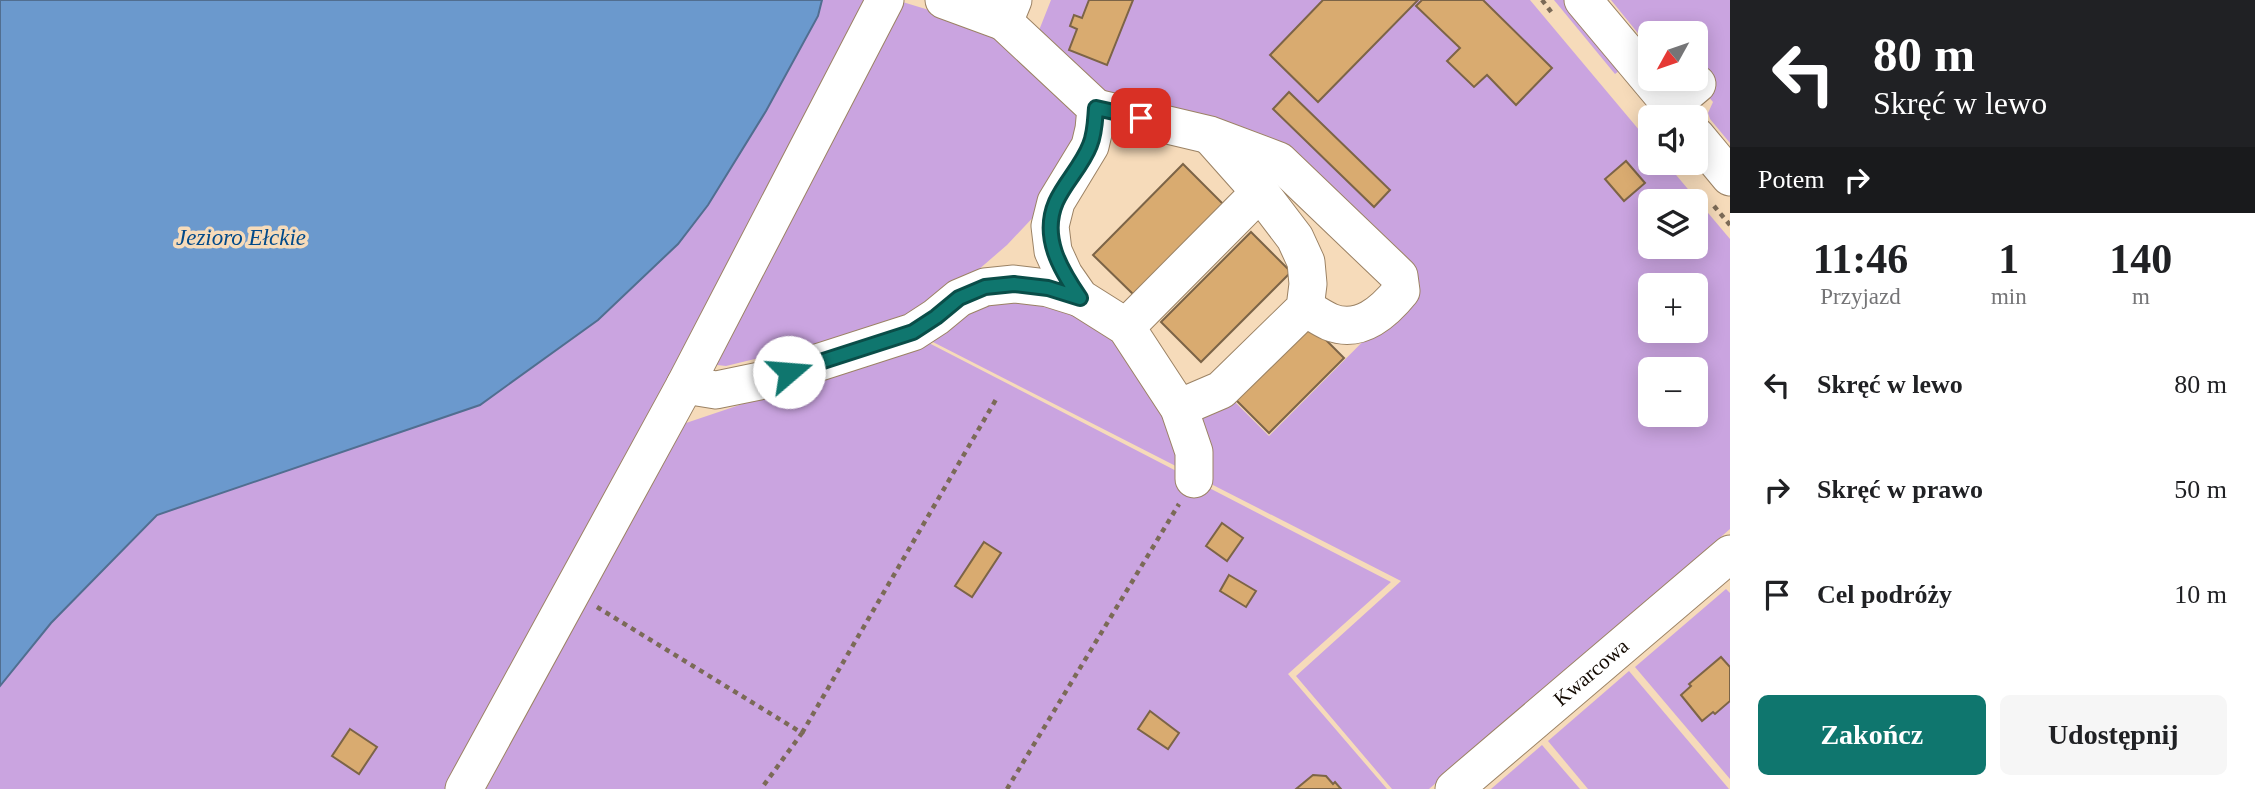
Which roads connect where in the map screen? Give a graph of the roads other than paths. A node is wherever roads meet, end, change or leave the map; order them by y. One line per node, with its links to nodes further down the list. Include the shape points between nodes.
1 (885, 0): 14 (street)
2 (944, 0): 4 (street)
3 (1583, 0): 5 (street)
4 (1009, 11): 6 (street)
5 (1683, 102)
6 (1096, 108): 7 (street); 11 (street, via 1090,146 1056,202 1050,226 1054,251)
7 (1210, 135): 10 (street); 12 (street, via 1279,161 1399,276 1401,291 1377,317 1353,325 1331,323)
8 (1708, 150): 9 (street)
9 (1730, 177)
10 (1260, 192): 12 (street, via 1295,238 1306,262); 13 (street)
11 (1080, 298): 13 (street); 14 (street, via 1014,284 985,287 959,298 913,332 764,380 716,390)
12 (1306, 308): 15 (street, via 1221,390)
13 (1126, 327): 15 (street)
14 (685, 385): 18 (street)
15 (1179, 408): 16 (street, via 1195,452)
16 (1194, 479)
17 (1730, 554): 19 (street, Kwarcowa)
18 (464, 789)
19 (1454, 789)

